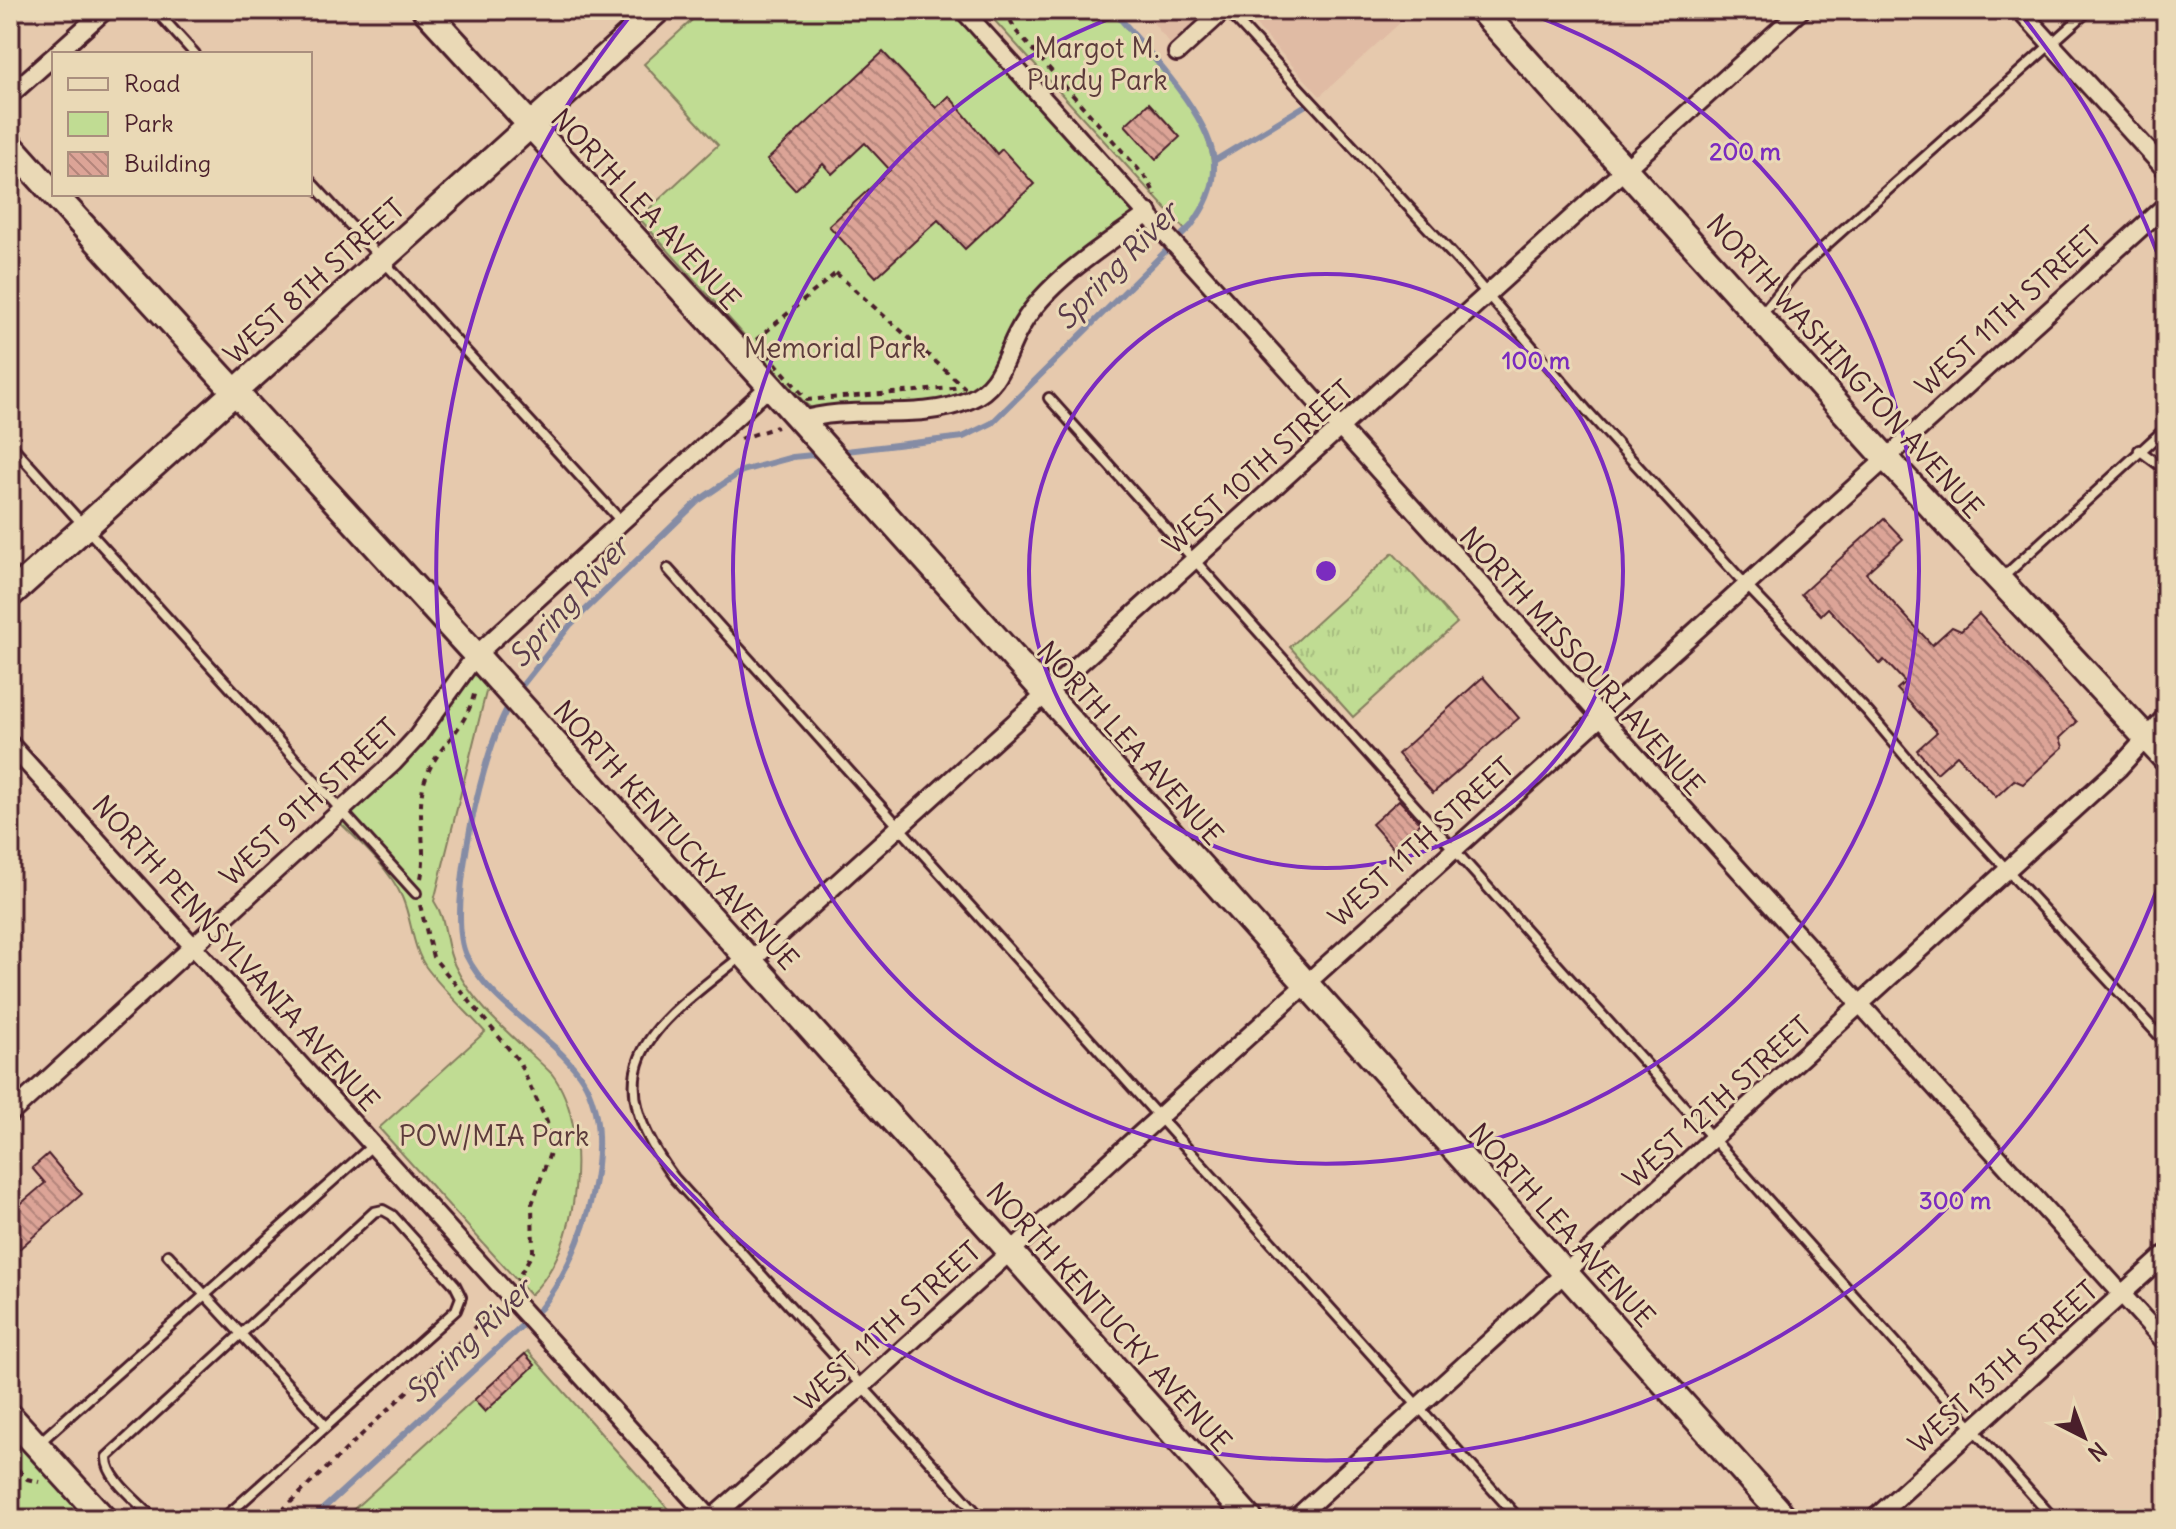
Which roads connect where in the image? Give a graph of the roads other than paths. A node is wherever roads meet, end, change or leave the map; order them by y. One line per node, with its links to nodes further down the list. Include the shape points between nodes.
1 (105, 10): 12 (street)
2 (155, 10): 13 (lane)
3 (425, 10): 17 (street, NORTH LEA AVENUE)
4 (658, 10): 17 (street, WEST 8TH STREET)
5 (963, 10): 25 (street, NORTH MISSOURI AVENUE)
6 (1226, 10): 14 (street); 27 (lane)
7 (1801, 10): 19 (street, WEST 10TH STREET)
8 (2020, 10): 11 (street)
9 (2089, 10): 11 (lane)
10 (1495, 15): 19 (street, NORTH WASHINGTON AVENUE)
11 (2051, 44): 20 (street); 28 (lane, via 1797,271)
12 (58, 52)
13 (193, 52)
14 (1177, 53)
15 (52, 58): 16 (street)
16 (10, 95)
17 (530, 127): 26 (street, WEST 8TH STREET); 29 (street, NORTH LEA AVENUE)
18 (10, 145): 22 (street, NORTH KENTUCKY AVENUE)
19 (1626, 168): 27 (street, WEST 10TH STREET); 28 (street, NORTH WASHINGTON AVENUE)
20 (2166, 170)
21 (312, 183): 26 (lane)
22 (52, 192)
23 (56, 196): 30 (street, NORTH KENTUCKY AVENUE)
24 (2166, 205): 37 (street, WEST 11TH STREET)
25 (1149, 213): 32 (street, via 1038,302 1000,375 984,393 928,410 839,413); 34 (street, NORTH MISSOURI AVENUE)
26 (382, 260): 30 (street, WEST 8TH STREET); 39 (lane)
27 (1487, 295): 34 (street, WEST 10TH STREET); 44 (lane)
28 (1759, 317): 37 (street, NORTH WASHINGTON AVENUE)
29 (770, 386): 32 (street, NORTH LEA AVENUE); 39 (street, WEST 9TH STREET)
30 (235, 393): 40 (street, WEST 8TH STREET); 46 (street, NORTH KENTUCKY AVENUE)
31 (1049, 398): 41 (lane)
32 (804, 426): 47 (street, NORTH LEA AVENUE)
33 (2166, 428): 36 (lane)
34 (1338, 429): 41 (street, WEST 10TH STREET); 49 (street, NORTH MISSOURI AVENUE)
35 (10, 444): 40 (lane)
36 (2139, 450): 38 (lane); 43 (lane)
37 (1885, 457): 43 (street, NORTH WASHINGTON AVENUE); 44 (street, WEST 11TH STREET)
38 (2166, 470)
39 (622, 522): 46 (street, WEST 9TH STREET)
40 (86, 527): 45 (street, WEST 8TH STREET); 53 (lane)
41 (1195, 560): 47 (street, WEST 10TH STREET); 55 (lane)
42 (668, 569): 54 (lane)
43 (2000, 580): 50 (street, NORTH WASHINGTON AVENUE)
44 (1745, 584): 49 (street, WEST 11TH STREET); 56 (lane)
45 (10, 595)
46 (476, 655): 53 (street, WEST 9TH STREET, via 417,737); 59 (street, NORTH KENTUCKY AVENUE)
47 (1048, 696): 54 (street, WEST 10TH STREET); 60 (street, NORTH LEA AVENUE)
48 (2166, 716): 50 (street, WEST 12TH STREET)
49 (1597, 717): 55 (street, WEST 11TH STREET); 61 (street, NORTH MISSOURI AVENUE)
50 (2146, 737): 52 (street, NORTH WASHINGTON AVENUE); 56 (street, WEST 12TH STREET)
51 (10, 744): 58 (street, NORTH PENNSYLVANIA AVENUE)
52 (2166, 759)
53 (341, 811): 57 (lane); 58 (street, WEST 9TH STREET)
54 (900, 828): 59 (street, WEST 10TH STREET); 64 (lane)
55 (1453, 848): 60 (street, WEST 11TH STREET); 65 (lane)
56 (2008, 870): 61 (street, WEST 12TH STREET); 62 (lane)
57 (416, 893)
58 (193, 945): 63 (street, WEST 9TH STREET); 66 (street, NORTH PENNSYLVANIA AVENUE)
59 (747, 959): 67 (street, NORTH KENTUCKY AVENUE); 75 (lane, via 685,1003 645,1042 633,1073 635,1099 652,1143 674,1178)
60 (1305, 983): 64 (street, WEST 11TH STREET); 70 (street, NORTH LEA AVENUE)
61 (1861, 1007): 65 (street, WEST 12TH STREET); 72 (street, NORTH MISSOURI AVENUE)
62 (2166, 1043)
63 (13, 1104)
64 (1157, 1117): 67 (street, WEST 11TH STREET); 76 (lane)
65 (1713, 1142): 70 (street, WEST 12TH STREET); 79 (lane)
66 (374, 1144): 71 (lane); 84 (street, NORTH PENNSYLVANIA AVENUE)
67 (1009, 1251): 75 (street, WEST 11TH STREET); 86 (street, NORTH KENTUCKY AVENUE)
68 (2166, 1254): 72 (street, WEST 13TH STREET)
69 (168, 1255): 71 (lane)
70 (1565, 1274): 76 (street, WEST 12TH STREET); 89 (street, NORTH LEA AVENUE)
71 (206, 1294): 73 (lane); 80 (lane)
72 (2122, 1294): 74 (street, NORTH MISSOURI AVENUE); 79 (street, WEST 13TH STREET)
73 (241, 1333): 78 (lane); 78 (lane, via 374,1212 383,1210 401,1224 461,1297 456,1310); 82 (lane, via 107,1457 113,1475)
74 (2166, 1343)
75 (862, 1386): 84 (street, WEST 11TH STREET); 85 (lane)
76 (1418, 1408): 87 (street, WEST 12TH STREET); 88 (lane)
77 (10, 1416): 80 (street)
78 (326, 1426): 83 (lane)
79 (1972, 1429): 90 (street, WEST 13TH STREET); 91 (lane)
80 (37, 1445): 81 (street)
81 (104, 1519)
82 (154, 1519)
83 (223, 1519)
84 (711, 1519)
85 (982, 1519)
86 (1250, 1519)
87 (1295, 1519)
88 (1519, 1519)
89 (1786, 1519)
90 (1874, 1519)
91 (2054, 1519)

